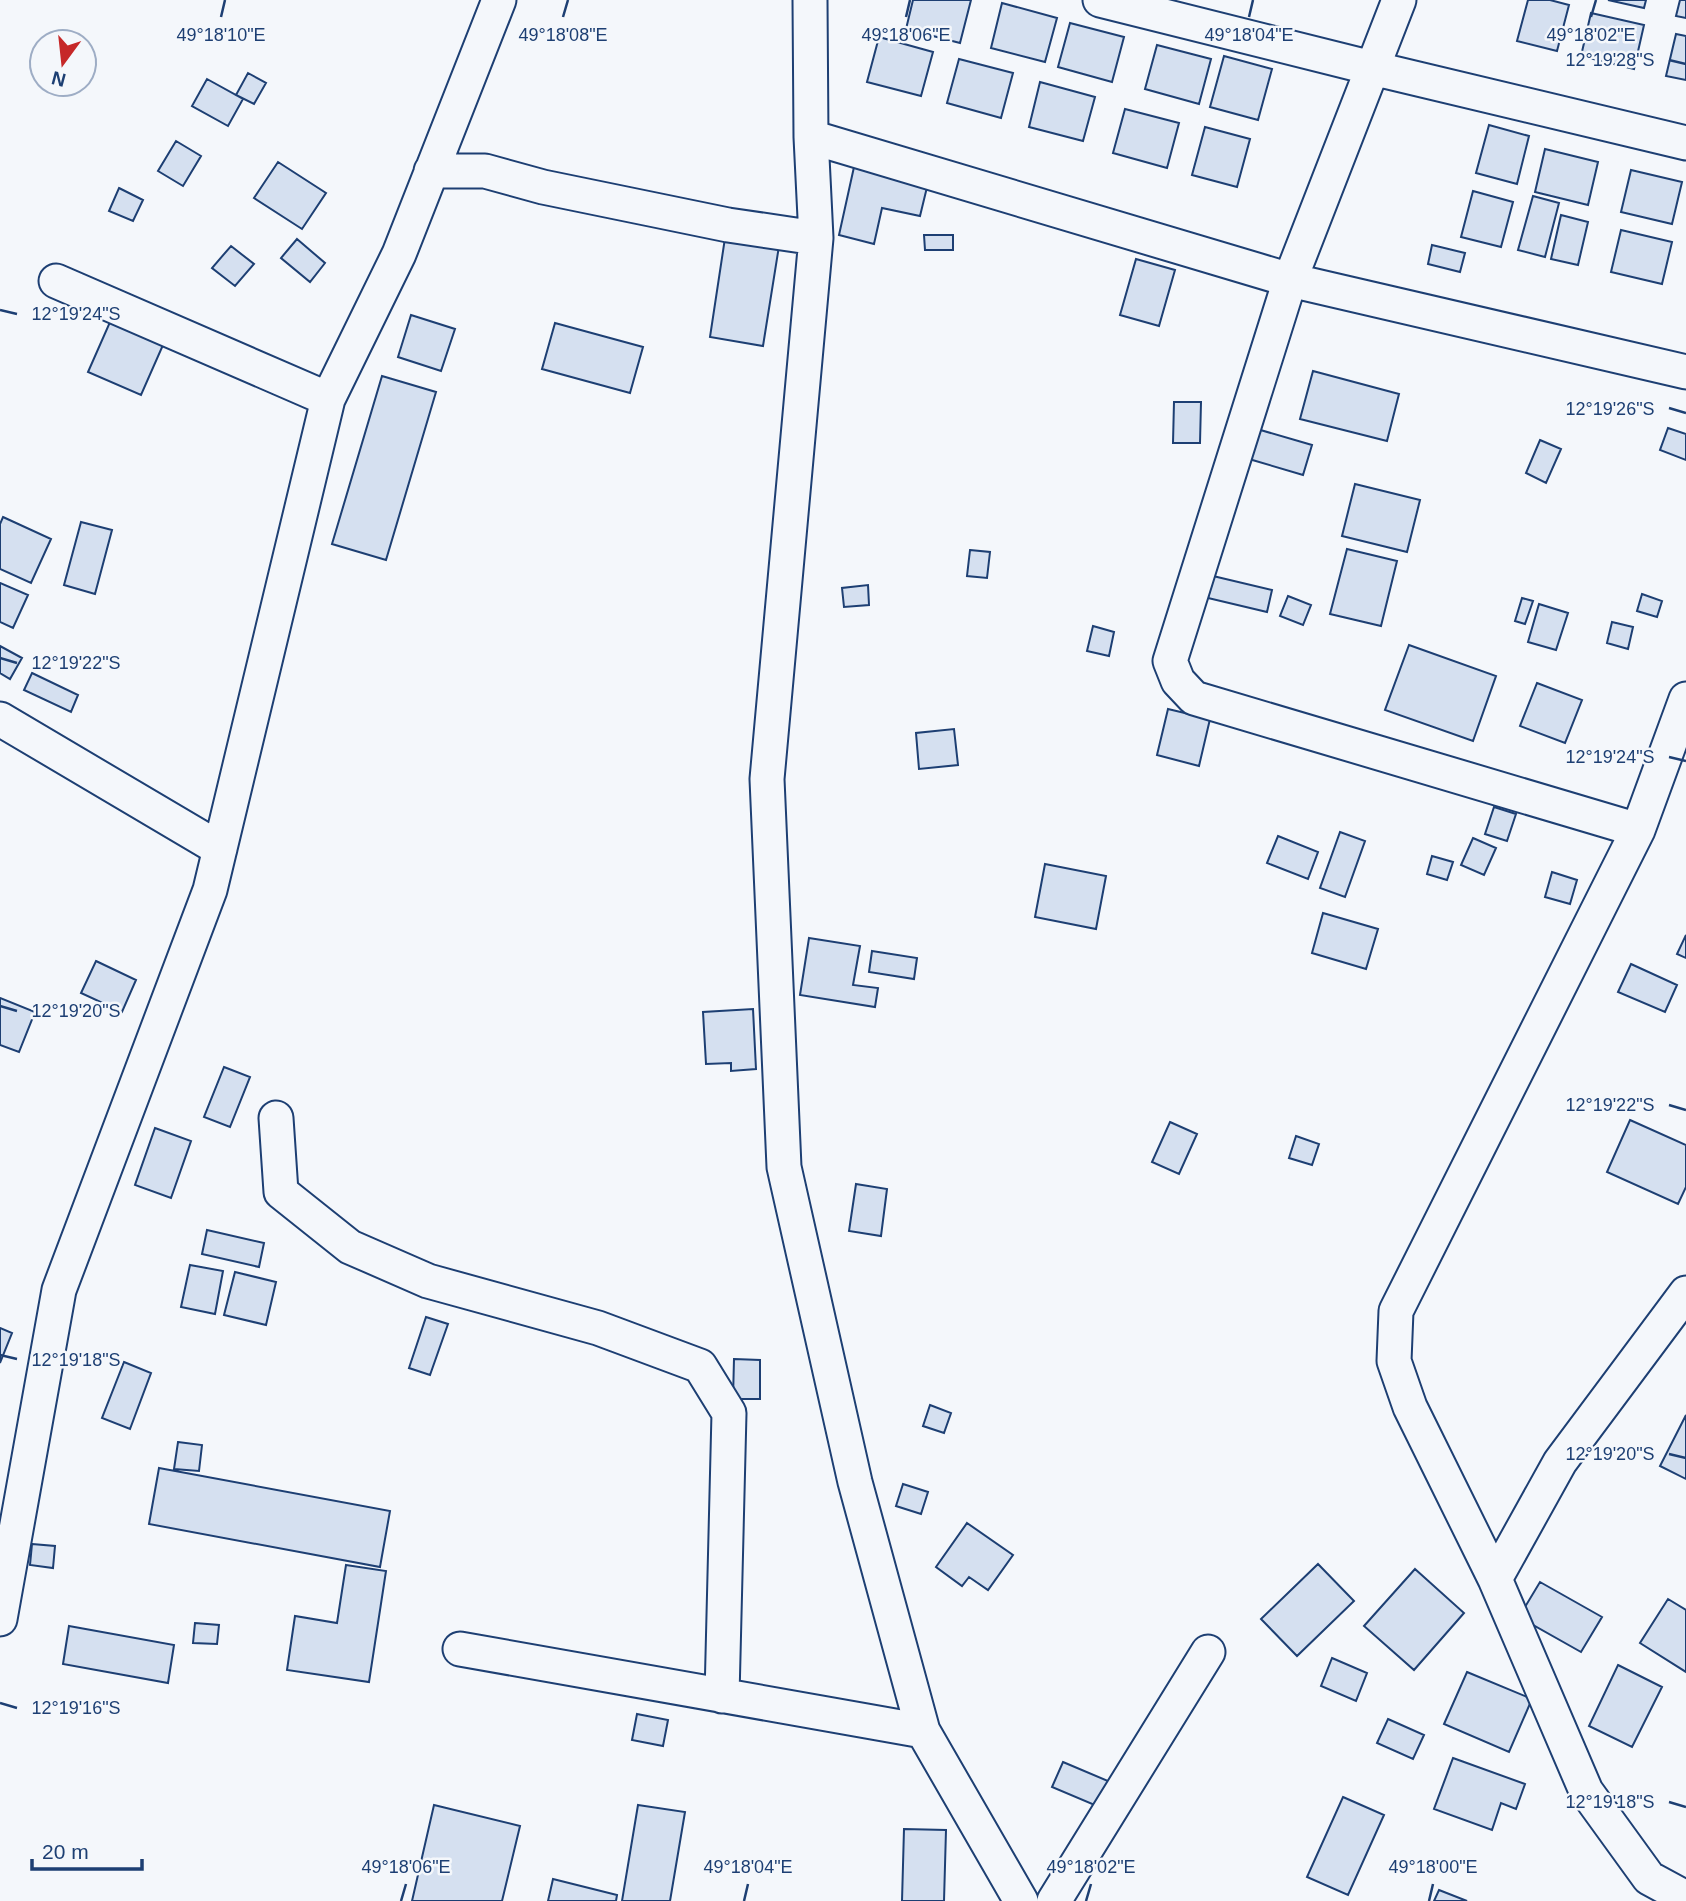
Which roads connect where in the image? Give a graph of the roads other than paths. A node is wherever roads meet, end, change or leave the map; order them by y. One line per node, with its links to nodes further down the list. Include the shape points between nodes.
1 (499, 0): 8 (street)
2 (810, 0): 6 (street)
3 (1100, 0): 5 (street)
4 (1399, 0): 5 (street)
5 (1372, 68): 7 (street); 10 (street)
6 (811, 137): 9 (street); 10 (street)
7 (1686, 143)
8 (431, 171): 9 (street, via 485,171 715,222); 13 (street, via 399,254)
9 (816, 238): 25 (street, via 767,779 784,1167 855,1482)
10 (1290, 280): 12 (street); 16 (street, via 1170,661 1178,681 1194,698)
11 (55, 281): 13 (street)
12 (1686, 372)
13 (328, 399): 17 (street)
14 (1686, 699): 16 (street)
15 (0, 719): 17 (street)
16 (1638, 830): 20 (street, via 1396,1311 1394,1361 1410,1407)
17 (220, 849): 21 (street, via 211,890 59,1290)
18 (276, 1118): 24 (street, via 281,1192 350,1247 428,1280 598,1328 700,1366 729,1413)
19 (1686, 1293): 20 (street, via 1560,1462)
20 (1495, 1579): 26 (street, via 1586,1791 1649,1878)
21 (0, 1619)
22 (460, 1649): 24 (street)
23 (1208, 1652): 28 (street)
24 (722, 1696): 25 (street)
25 (923, 1731): 27 (street)
26 (1686, 1898)
27 (1021, 1901)
28 (1054, 1901)

